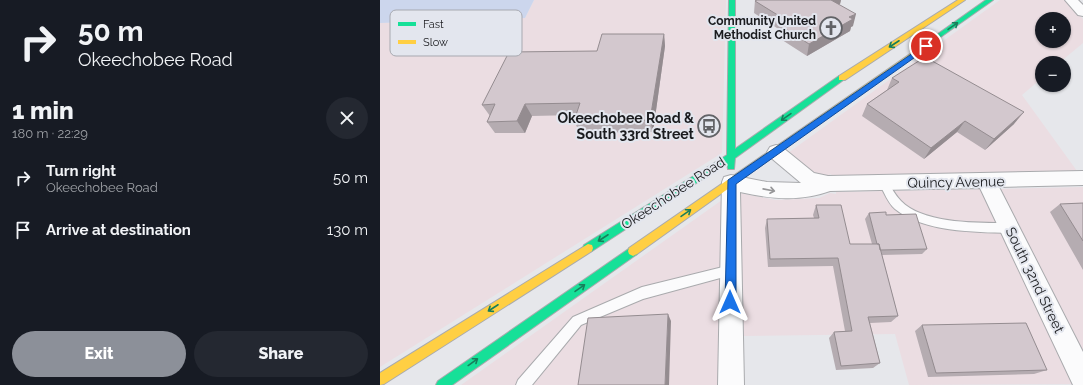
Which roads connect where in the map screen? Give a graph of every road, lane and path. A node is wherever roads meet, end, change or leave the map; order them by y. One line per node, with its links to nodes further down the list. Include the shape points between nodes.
1 (732, 0): 7 (main road)
2 (962, 0): 7 (main road, Okeechobee Road, one-way to 7, via 855,69)
3 (990, 0): 6 (main road, Okeechobee Road, one-way to 3)
4 (1071, 0): 5 (street)
5 (1083, 12)
6 (776, 152): 10 (main road, Okeechobee Road); 12 (street, Quincy Avenue, via 808,179)
7 (730, 157): 10 (main road); 16 (main road, Okeechobee Road, one-way to 16)
8 (1083, 178): 9 (street, Quincy Avenue)
9 (986, 181): 11 (street, Quincy Avenue); 13 (street, South 32nd Street)
10 (731, 182): 12 (street, Quincy Avenue, one-way to 12, via 775,192 817,189); 14 (street); 17 (main road, Okeechobee Road, one-way to 10)
11 (884, 183): 12 (street, Quincy Avenue); 13 (lane, via 898,206 918,218 969,227)
12 (828, 184)
13 (1009, 228): 15 (street, South 32nd Street)
14 (731, 270): 18 (lane, via 642,293 577,321); 19 (street)
15 (1083, 379)
16 (380, 380)
17 (442, 385)
18 (523, 385)
19 (731, 385)

